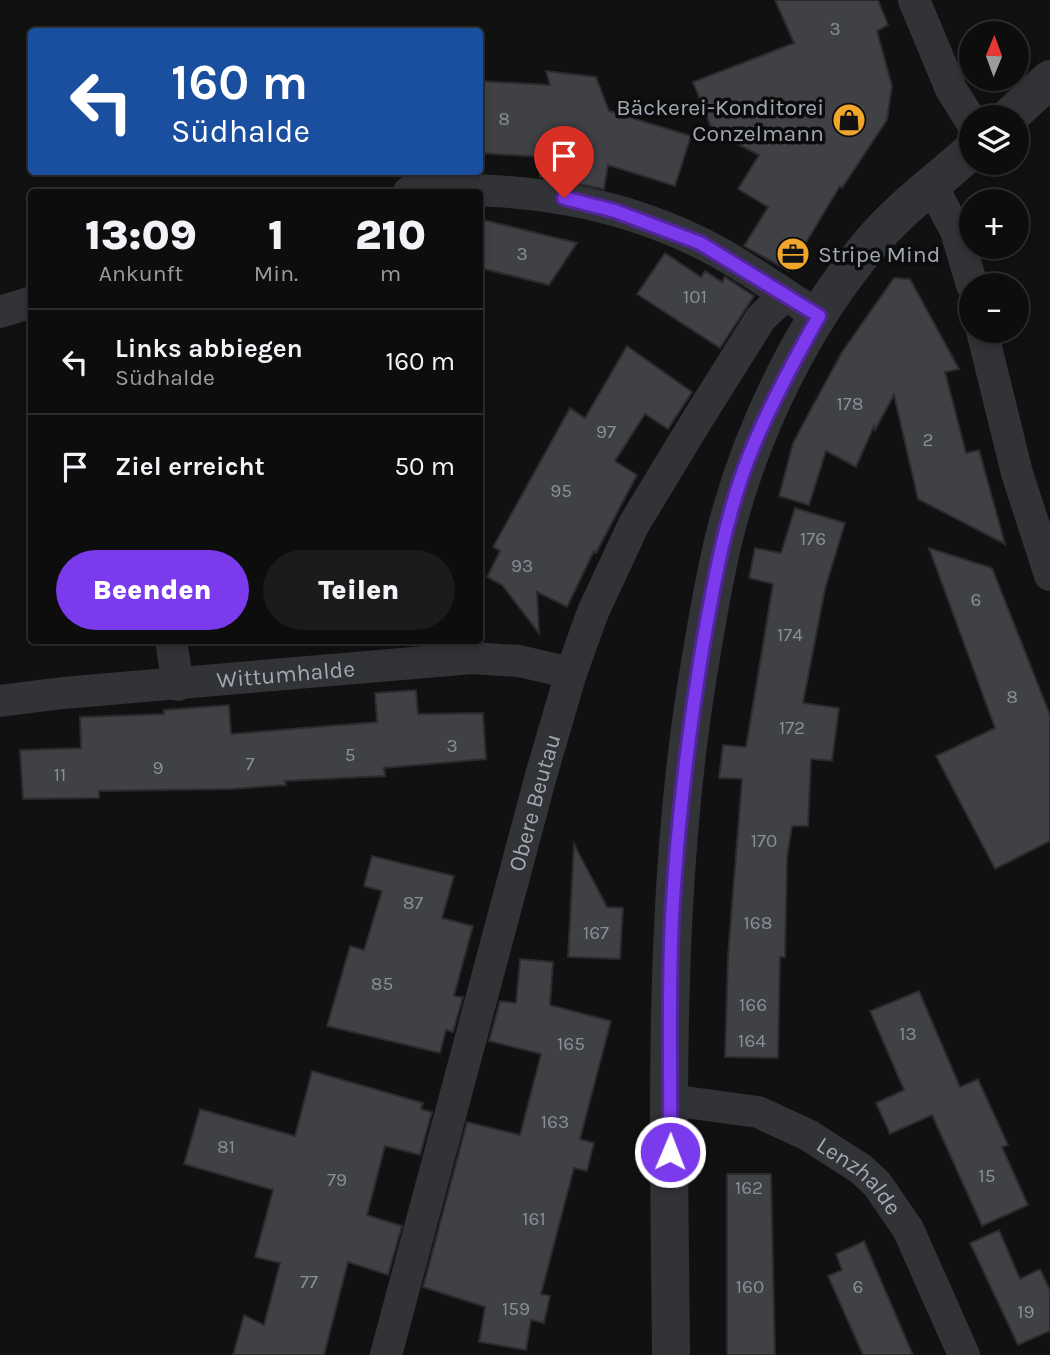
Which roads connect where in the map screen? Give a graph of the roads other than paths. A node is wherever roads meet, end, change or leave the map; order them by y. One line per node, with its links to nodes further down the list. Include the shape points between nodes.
1 (914, 0): 3 (street)
2 (1050, 79): 4 (street)
3 (961, 105)
4 (1022, 105)
5 (959, 162): 6 (street)
6 (932, 186): 8 (street, via 956,231); 12 (street, via 871,243)
7 (483, 190): 9 (street, via 535,192 615,211 709,247)
8 (968, 273)
9 (785, 295): 12 (street); 16 (street, Obere Beutau, via 761,318 634,524 610,570)
10 (28, 303): 11 (street)
11 (0, 312)
12 (819, 316): 19 (street, via 749,458 715,576 678,826)
13 (985, 343): 14 (street, via 1017,473)
14 (1050, 575)
15 (172, 644): 17 (street)
16 (571, 673): 17 (street, Wittumhalde, via 519,661 472,658); 20 (street, Obere Beutau)
17 (178, 685): 18 (street, Wittumhalde)
18 (0, 701)
19 (670, 1100): 21 (street); 22 (street, Lenzhalde, via 758,1112 808,1135 861,1169 908,1229)
20 (386, 1355)
21 (671, 1355)
22 (964, 1355)

